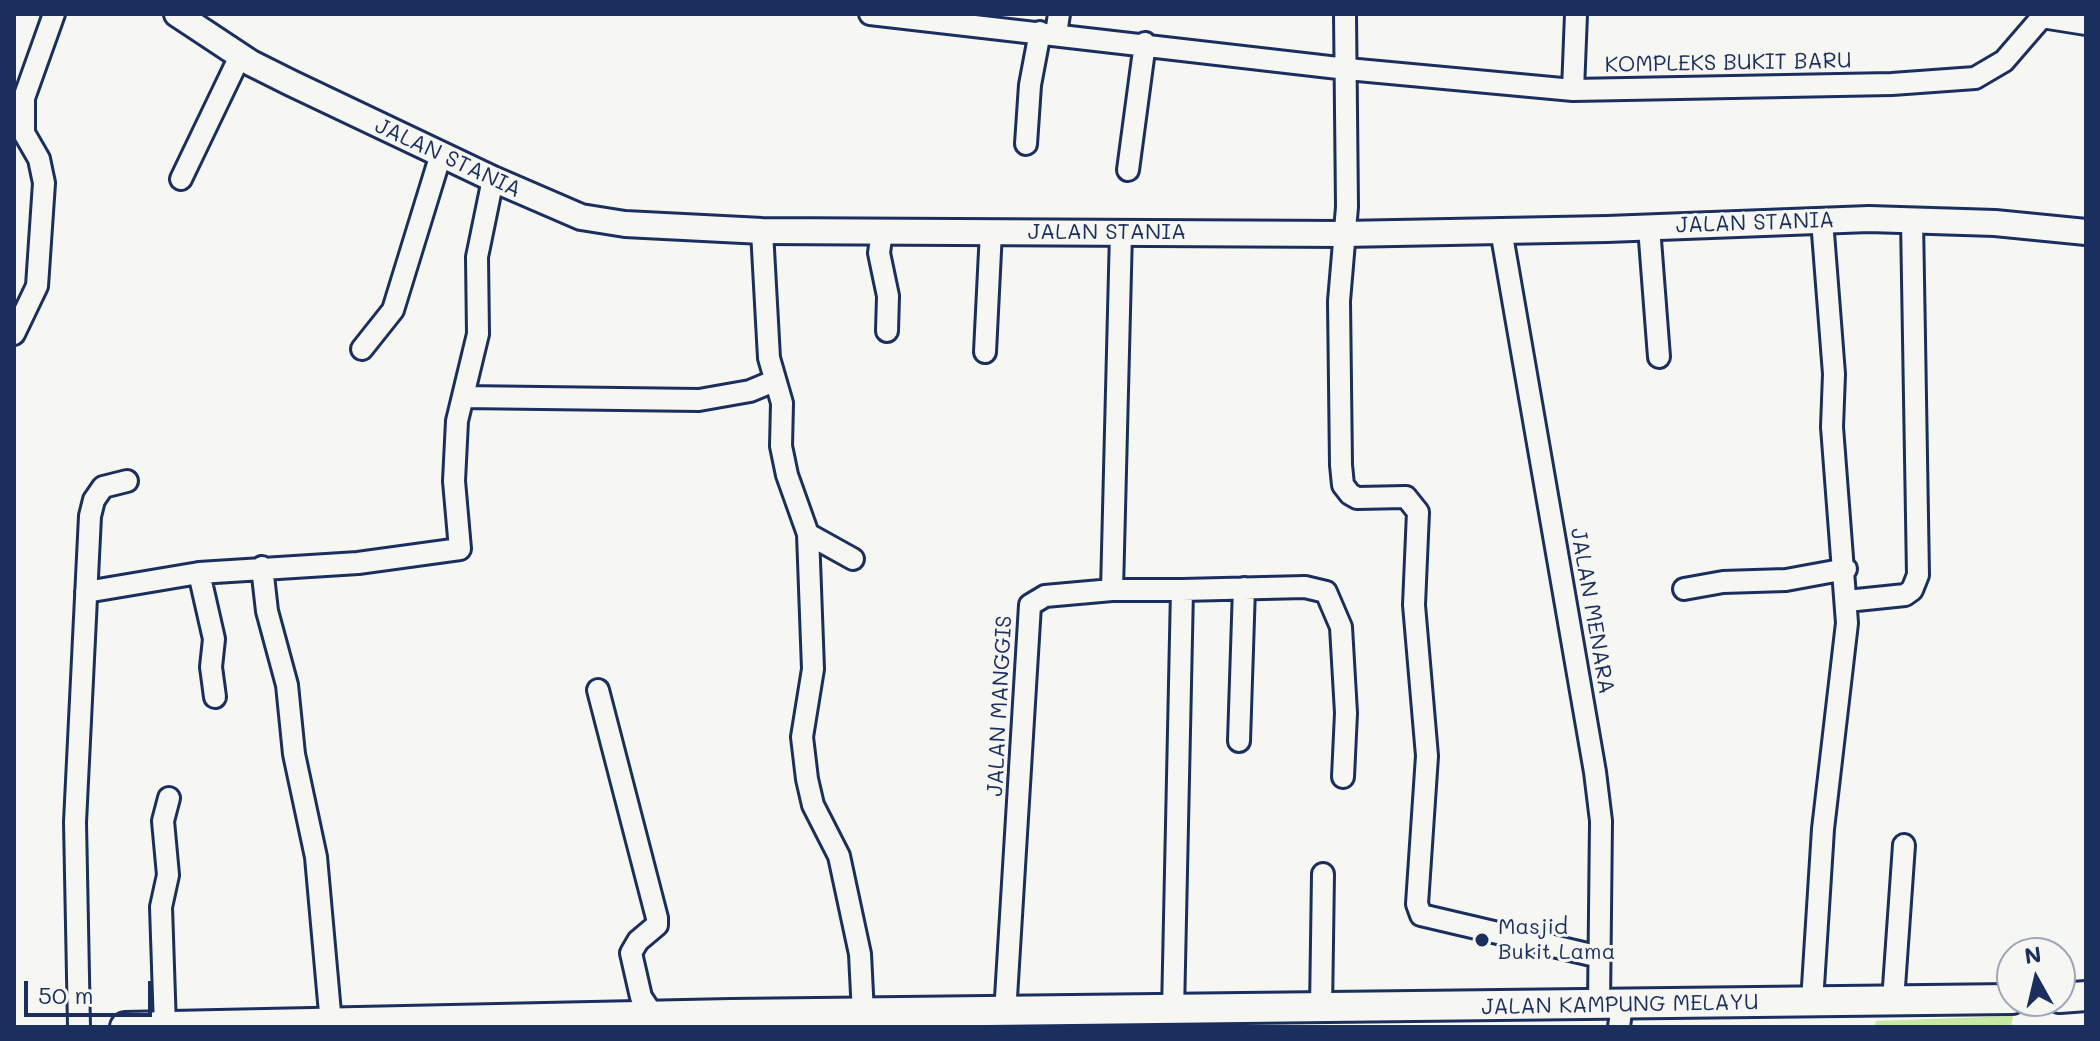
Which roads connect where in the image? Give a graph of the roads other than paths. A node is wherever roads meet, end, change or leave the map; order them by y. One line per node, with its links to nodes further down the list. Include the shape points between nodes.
1 (54, 14): 13 (street, via 24,98)
2 (177, 14): 10 (street, JALAN STANIA)
3 (870, 14): 8 (street, KOMPLEKS BUKIT BARU)
4 (1345, 14): 11 (street)
5 (1576, 14): 12 (street)
6 (2036, 16): 7 (street, KOMPLEKS BUKIT BARU); 12 (street, KOMPLEKS BUKIT BARU, via 2004,61 1975,78)
7 (2086, 24)
8 (1051, 27): 9 (street, KOMPLEKS BUKIT BARU); 14 (street, via 1030,85)
9 (1145, 43): 11 (street, KOMPLEKS BUKIT BARU); 16 (street)
10 (240, 56): 15 (street, JALAN STANIA); 17 (street)
11 (1347, 69): 12 (street, KOMPLEKS BUKIT BARU); 28 (street)
12 (1573, 90)
13 (19, 133): 29 (street, via 39,159 44,183 41,256)
14 (1026, 144)
15 (441, 154): 18 (street, JALAN STANIA); 32 (street, via 393,310)
16 (1128, 170)
17 (181, 179)
18 (493, 179): 23 (street, JALAN STANIA, via 598,220); 36 (street, via 477,257 478,334)
19 (1822, 220): 20 (street, JALAN STANIA); 21 (street, JALAN STANIA); 41 (street, via 1834,374 1832,427)
20 (1912, 220): 27 (street, JALAN STANIA); 48 (street, via 1918,575 1905,595)
21 (1649, 227): 22 (street, JALAN STANIA); 34 (street)
22 (1501, 230): 28 (street, JALAN STANIA); 56 (street, JALAN MENARA, via 1595,772 1601,821)
23 (762, 231): 24 (street, JALAN STANIA); 35 (street)
24 (882, 231): 25 (street, JALAN STANIA); 30 (street, via 879,253 888,296)
25 (991, 231): 26 (street, JALAN STANIA); 33 (street)
26 (1121, 232): 28 (street, JALAN STANIA); 45 (street)
27 (2086, 232)
28 (1343, 234): 56 (street, via 1343,485 1357,498 1406,497 1418,512 1414,605 1427,756 1417,904 1421,915)
29 (24, 297): 31 (street)
30 (887, 331)
31 (14, 334)
32 (362, 349)
33 (985, 352)
34 (1659, 357)
35 (774, 381): 36 (street, via 699,400); 38 (street, via 782,403 787,475)
36 (463, 397): 40 (street, via 454,481 460,549 358,563)
37 (127, 481): 47 (street, via 110,482 94,500)
38 (808, 534): 39 (street); 63 (street, via 813,669 802,737 813,805 839,856 860,954)
39 (853, 559)
40 (262, 567): 42 (street); 72 (street, via 267,611 287,685)
41 (1846, 569): 44 (street); 48 (street)
42 (199, 573): 47 (street); 50 (street, via 214,639)
43 (1244, 588): 46 (street); 51 (street); 52 (street, via 1305,587 1326,592 1335,608 1346,713)
44 (1684, 589)
45 (1112, 590): 46 (street); 66 (street, JALAN MANGGIS, via 1045,596 1030,605)
46 (1182, 590): 61 (street)
47 (86, 592): 73 (street, via 75,822)
48 (1847, 601): 59 (street, via 1821,843)
49 (598, 690): 65 (street, via 657,918 657,925 631,953)
50 (215, 697)
51 (1239, 741)
52 (1343, 777)
53 (169, 798): 75 (street, via 163,821 168,875 161,907)
54 (1904, 845): 58 (street)
55 (1323, 874): 60 (street)
56 (1600, 957): 62 (street, JALAN MENARA)
57 (1996, 999): 58 (main road, JALAN KAMPUNG MELAYU)
58 (1893, 1001): 59 (main road, JALAN KAMPUNG MELAYU)
59 (1812, 1002): 62 (main road, JALAN KAMPUNG MELAYU)
60 (1321, 1009): 64 (main road, JALAN KAMPUNG MELAYU); 67 (main road, JALAN KAMPUNG MELAYU)
61 (1173, 1012): 67 (main road, JALAN KAMPUNG MELAYU); 68 (main road, JALAN KAMPUNG MELAYU)
62 (1613, 1012): 64 (main road, JALAN KAMPUNG MELAYU)
63 (863, 1014): 65 (main road, JALAN KAMPUNG MELAYU); 66 (main road, JALAN KAMPUNG MELAYU)
64 (1484, 1017)
65 (645, 1018): 69 (main road, JALAN KAMPUNG MELAYU)
66 (990, 1018): 68 (main road, JALAN KAMPUNG MELAYU)
67 (1282, 1018)
68 (1090, 1020)
69 (595, 1022): 70 (main road, JALAN KAMPUNG MELAYU)
70 (479, 1023): 71 (main road, JALAN KAMPUNG MELAYU)
71 (411, 1024): 72 (main road, JALAN KAMPUNG MELAYU)
72 (341, 1025): 75 (main road, JALAN KAMPUNG MELAYU)
73 (79, 1027)
74 (125, 1027): 75 (main road, JALAN KAMPUNG MELAYU)
75 (165, 1027)

